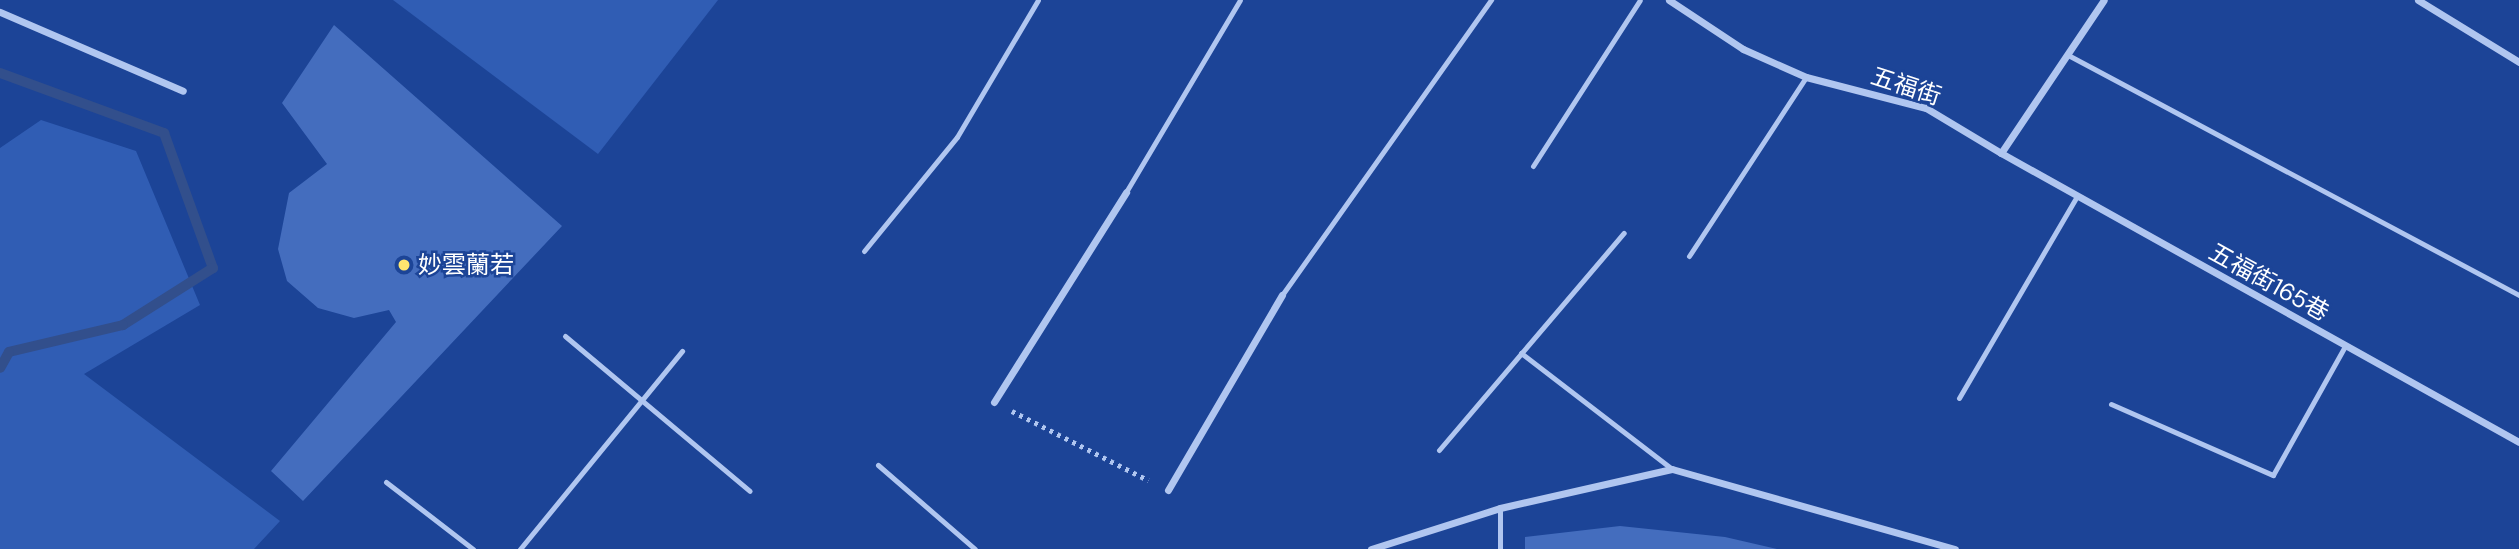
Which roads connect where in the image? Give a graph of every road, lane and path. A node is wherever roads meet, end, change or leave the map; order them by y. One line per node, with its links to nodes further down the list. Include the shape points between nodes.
1 (1038, 0): 18 (lane, via 957,137)
2 (1240, 0): 15 (lane)
3 (1492, 0): 20 (lane)
4 (1640, 0): 14 (lane)
5 (1669, 0): 11 (street, 五福街, via 1743,49)
6 (2104, 0): 9 (street)
7 (2418, 0): 10 (street)
8 (0, 12): 12 (street)
9 (2068, 55): 13 (street); 21 (lane)
10 (2519, 62)
11 (1806, 77): 13 (street, 五福街, via 1926,108); 19 (lane)
12 (183, 91)
13 (2001, 153): 16 (street, 五福街165巷)
14 (1532, 166)
15 (1126, 192): 28 (street)
16 (2076, 198): 23 (street, 五福街165巷); 27 (lane)
17 (1623, 233): 25 (lane)
18 (864, 251)
19 (1689, 256)
20 (1282, 295): 35 (street)
21 (2519, 295)
22 (565, 336): 26 (lane)
23 (2345, 346): 29 (lane, via 2273,475); 30 (street, 五福街165巷)
24 (682, 351): 26 (lane)
25 (1521, 353): 31 (lane); 33 (lane)
26 (643, 398): 36 (lane); 39 (lane)
27 (1959, 398)
28 (994, 402): 35 (path)
29 (2111, 404)
30 (2519, 442)
31 (1439, 450)
32 (878, 465): 40 (lane)
33 (1672, 469): 37 (street); 43 (street)
34 (386, 482): 38 (lane)
35 (1168, 490)
36 (750, 491)
37 (1500, 508): 41 (street); 42 (lane)
38 (473, 549)
39 (520, 549)
40 (975, 549)
41 (1371, 549)
42 (1500, 549)
43 (1955, 549)

